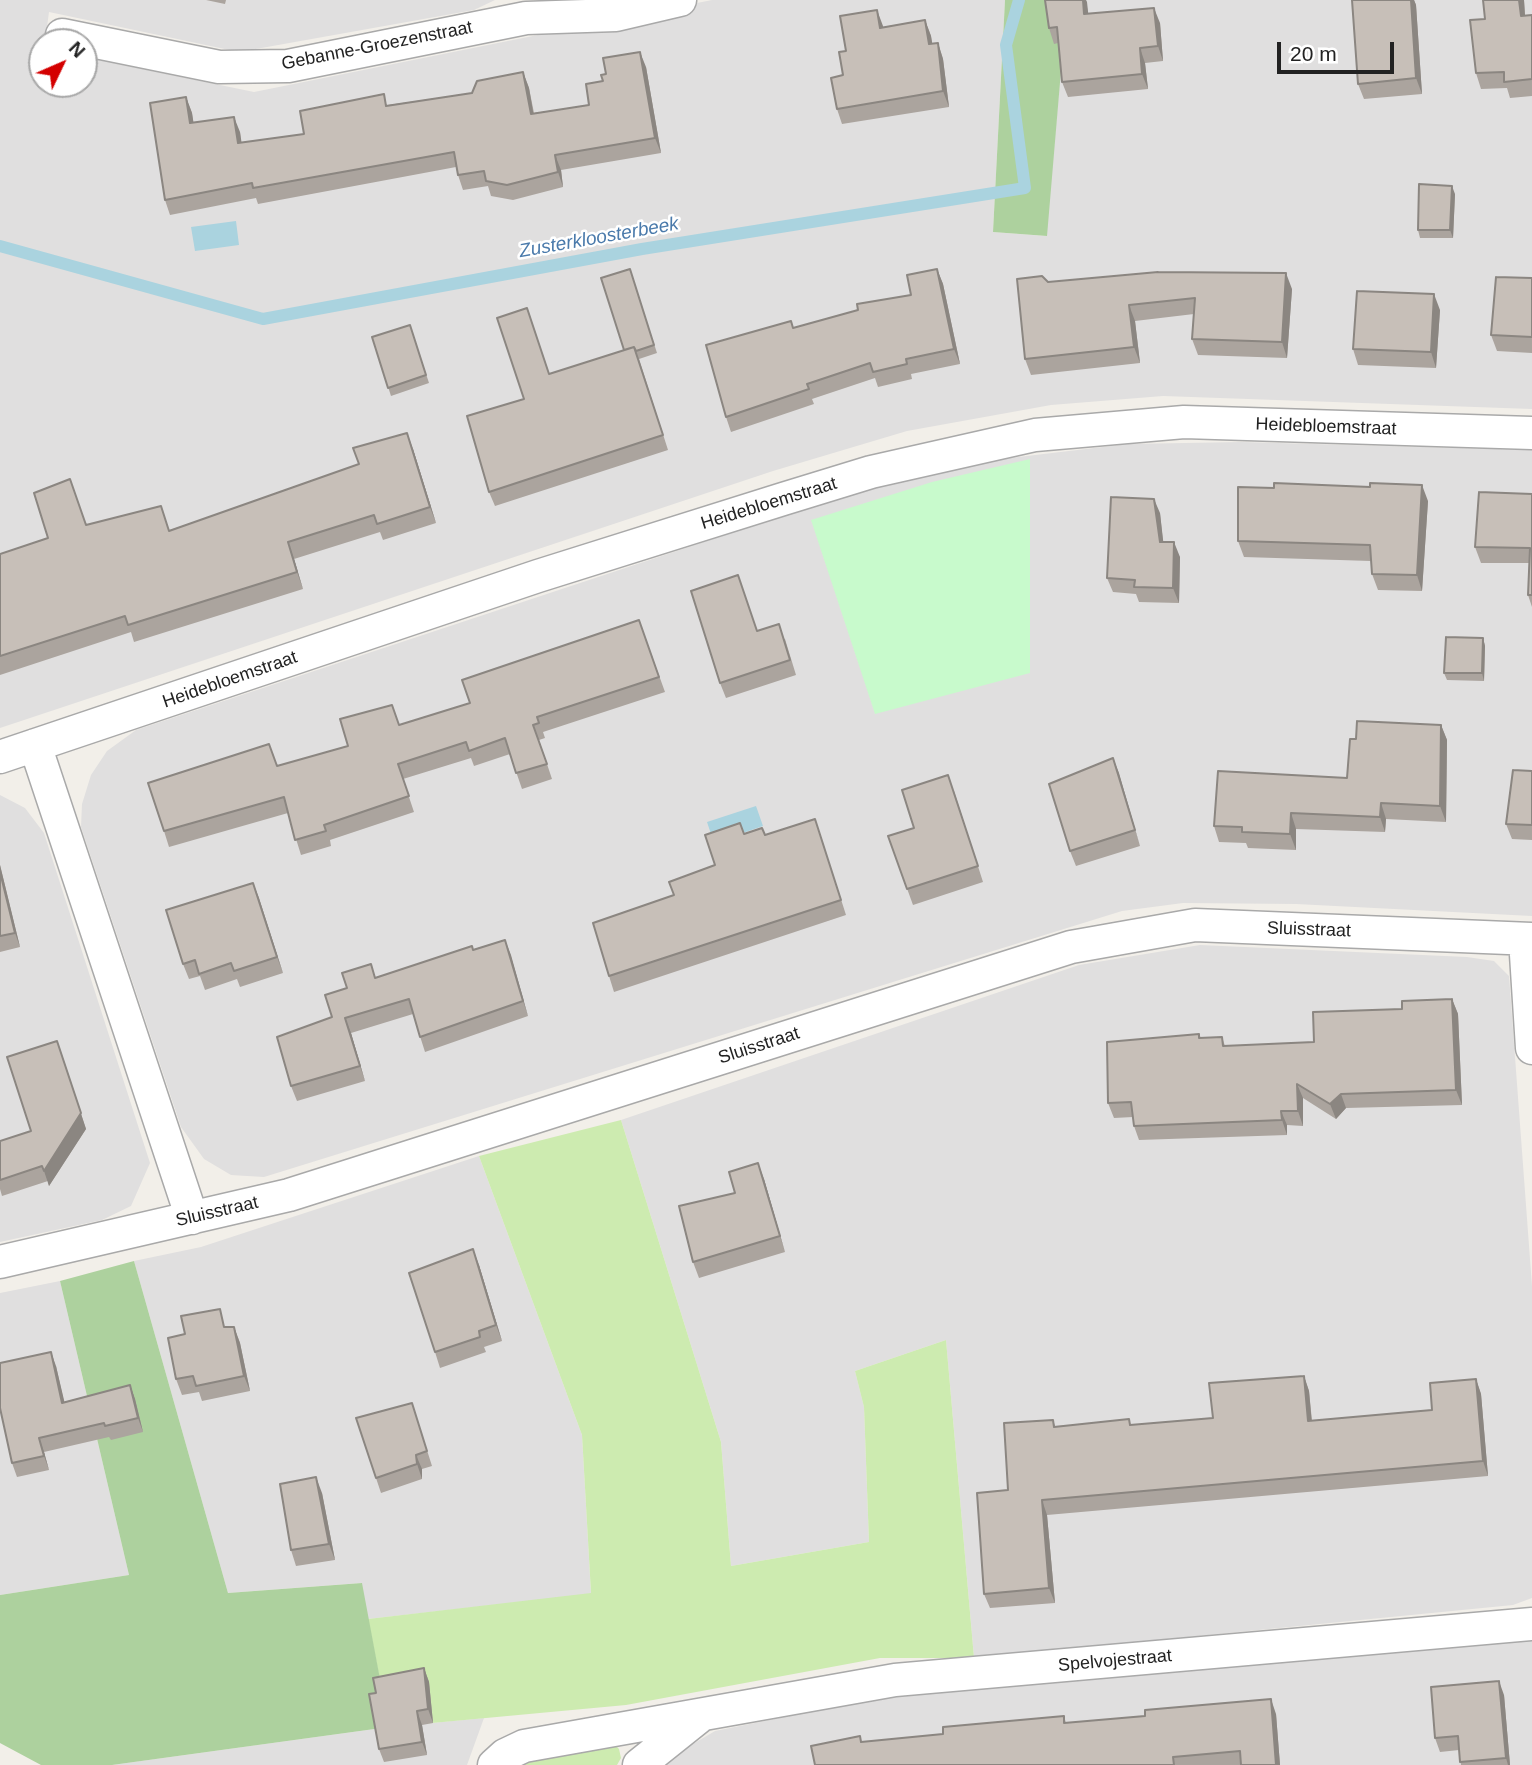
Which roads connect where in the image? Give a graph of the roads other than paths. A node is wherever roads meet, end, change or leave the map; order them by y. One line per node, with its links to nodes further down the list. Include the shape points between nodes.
1 (680, 0): 2 (street, Gebanne-Groezenstraat, via 616,15)
2 (525, 9): 3 (street, Gebanne-Groezenstraat, via 288,66 219,67)
3 (98, 42)
4 (1532, 433): 5 (street, Heidebloemstraat, via 1184,422 1035,435 808,491 538,576)
5 (35, 745): 6 (street, Heidebloemstraat); 9 (street)
6 (0, 757)
7 (1529, 939): 8 (street); 9 (street, Sluisstraat, via 1195,925 1072,947 289,1195)
8 (1532, 1048)
9 (192, 1218): 10 (street, Sluisstraat)
10 (0, 1262)
11 (1532, 1624): 12 (street, Spelvojestraat, via 895,1680)
12 (701, 1716): 13 (street, Spelvojestraat, via 524,1746); 14 (street, Spelvojestraat)
13 (494, 1765)
14 (639, 1765)

